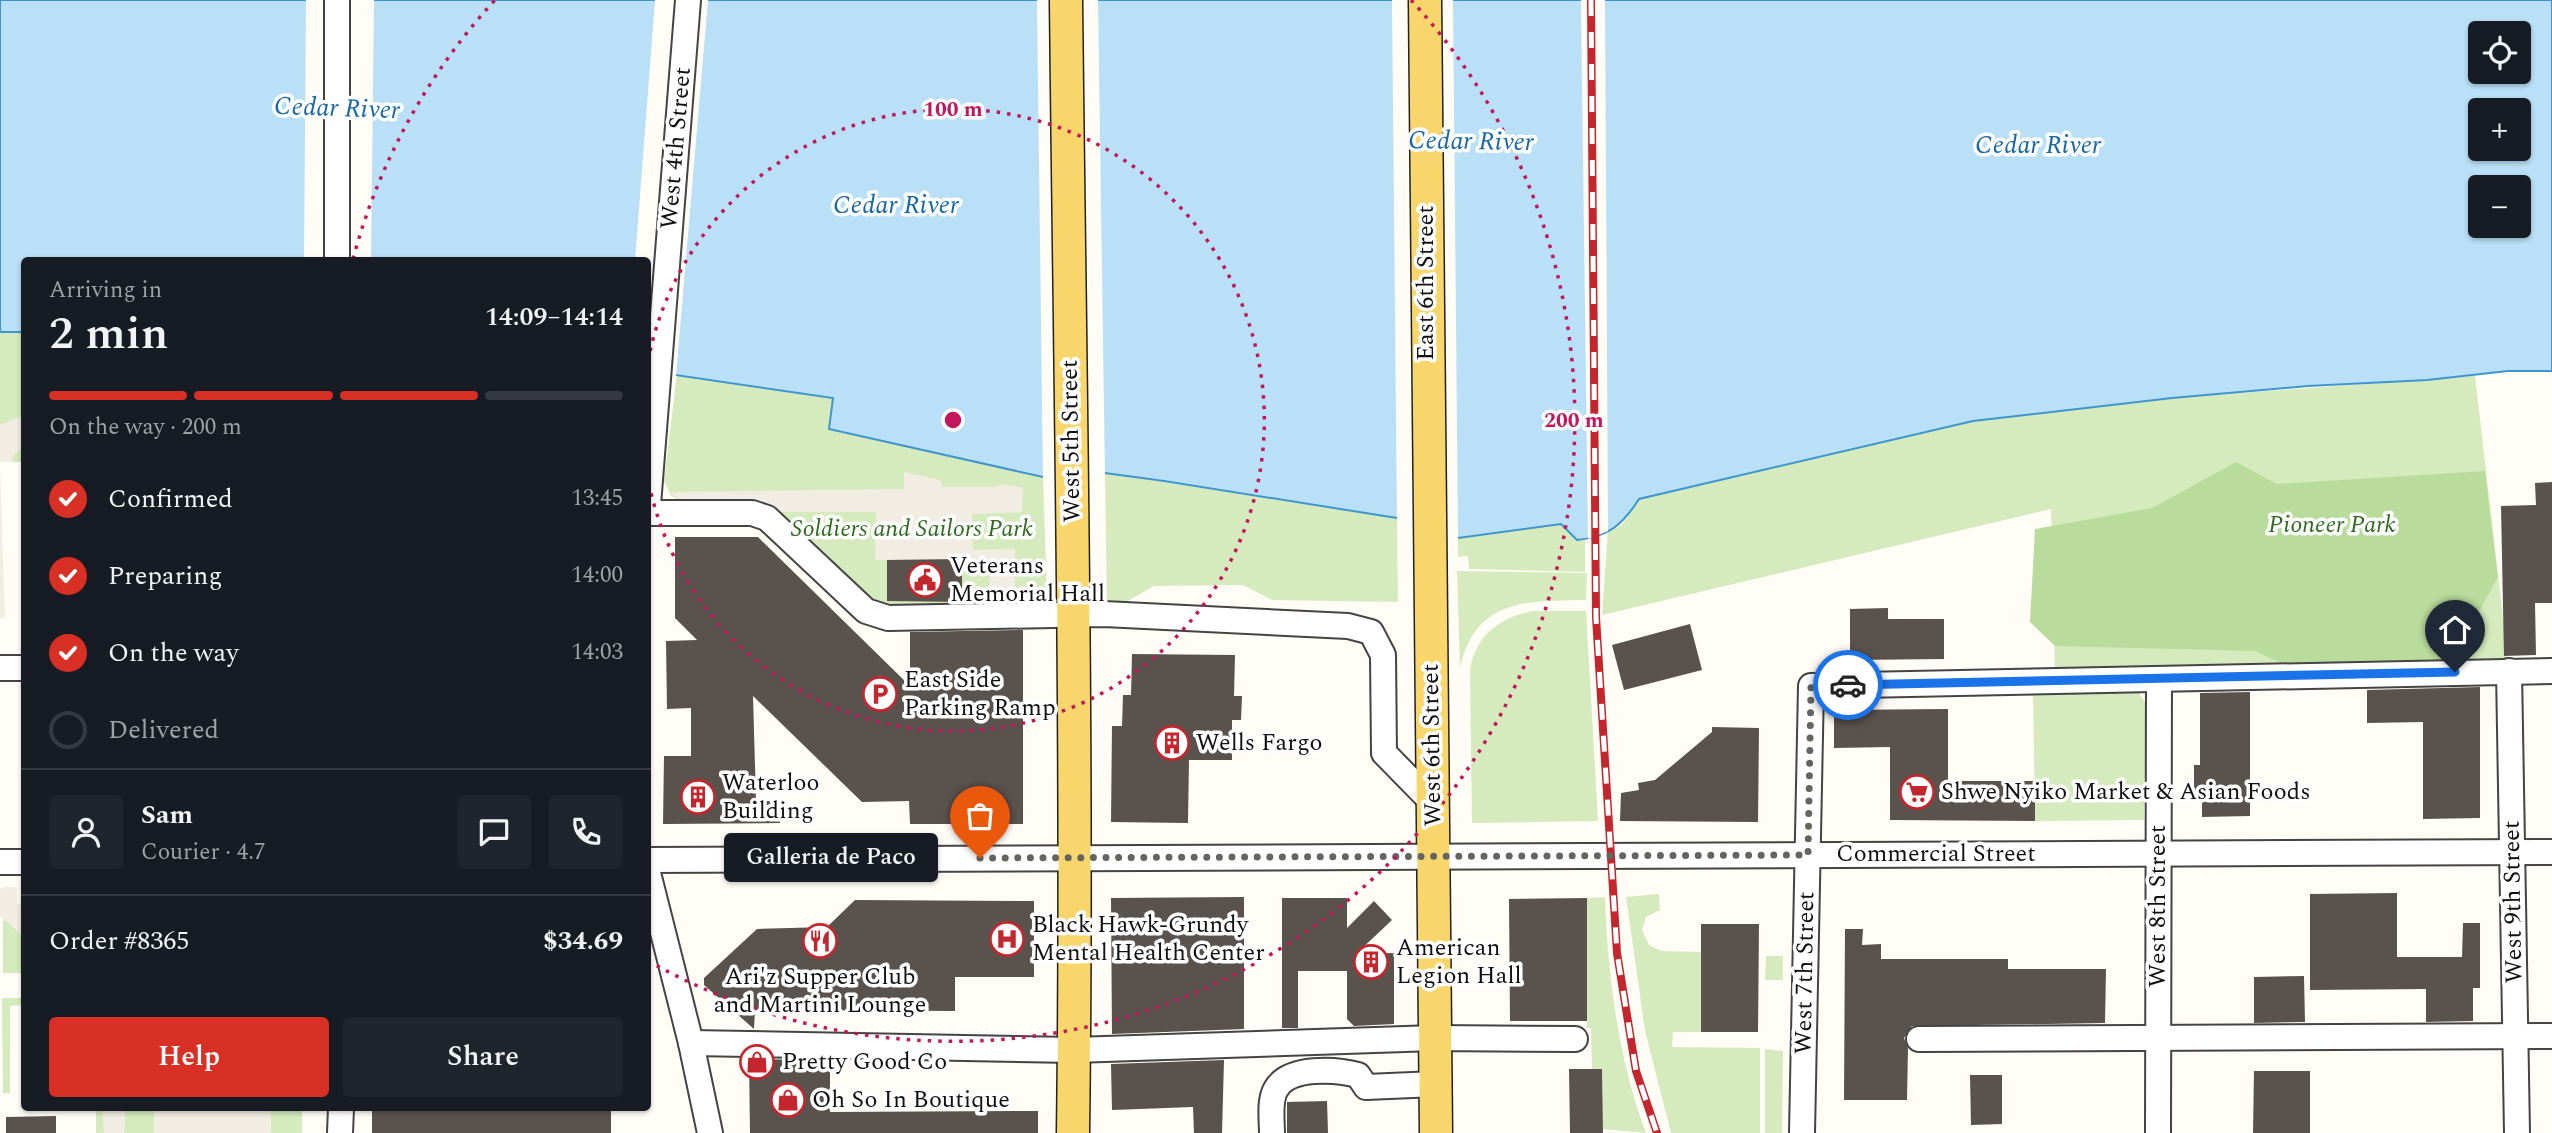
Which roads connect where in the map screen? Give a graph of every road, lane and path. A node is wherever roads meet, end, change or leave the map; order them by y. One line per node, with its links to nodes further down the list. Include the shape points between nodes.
1 (337, 0): 5 (street)
2 (688, 0): 6 (street, West 4th Street)
3 (1066, 0): 9 (main road, West 5th Street)
4 (1424, 0): 8 (main road, East 6th Street)
5 (337, 257)
6 (651, 460)
7 (651, 513): 9 (street, via 752,513 767,518 866,611 888,618)
8 (1428, 566): 15 (main road, West 6th Street)
9 (1071, 615): 15 (street, via 1348,626 1371,632 1383,655 1384,753); 21 (main road, West 5th Street)
10 (0, 668): 11 (street)
11 (21, 668)
12 (2509, 671): 13 (street); 14 (street); 16 (street, West 9th Street)
13 (2552, 671)
14 (2159, 679): 18 (street, West 8th Street); 19 (street, West 7th Street, via 1811,686)
15 (1434, 804): 20 (main road, West 6th Street)
16 (2512, 852): 17 (street, Commercial Street); 18 (street, Commercial Street); 27 (street, West 9th Street)
17 (2552, 852)
18 (2158, 854): 19 (street, Commercial Street); 31 (street, West 8th Street)
19 (1808, 855): 20 (street, Commercial Street); 41 (street, West 7th Street)
20 (1434, 856): 21 (street, Commercial Street); 28 (main road, West 6th Street)
21 (1077, 858): 22 (street, Commercial Street); 33 (main road, West 5th Street)
22 (651, 860)
23 (0, 862): 24 (street)
24 (21, 862)
25 (651, 885): 32 (street)
26 (2552, 1036): 27 (street)
27 (2515, 1037): 31 (street); 43 (street, West 9th Street)
28 (1435, 1038): 29 (street); 33 (street); 34 (main road, West 6th Street)
29 (1575, 1039)
30 (1919, 1039): 31 (street)
31 (2158, 1039): 42 (street, West 8th Street)
32 (691, 1043): 33 (street); 37 (street)
33 (1074, 1049): 38 (main road, West 5th Street)
34 (1436, 1084): 39 (street, via 1366,1087 1358,1075 1346,1072 1301,1073 1286,1078 1274,1090); 40 (main road, West 6th Street)
35 (341, 1111): 36 (street)
36 (341, 1133)
37 (710, 1133)
38 (1073, 1133)
39 (1272, 1133)
40 (1436, 1133)
41 (1802, 1133)
42 (2158, 1133)
43 (2517, 1133)

